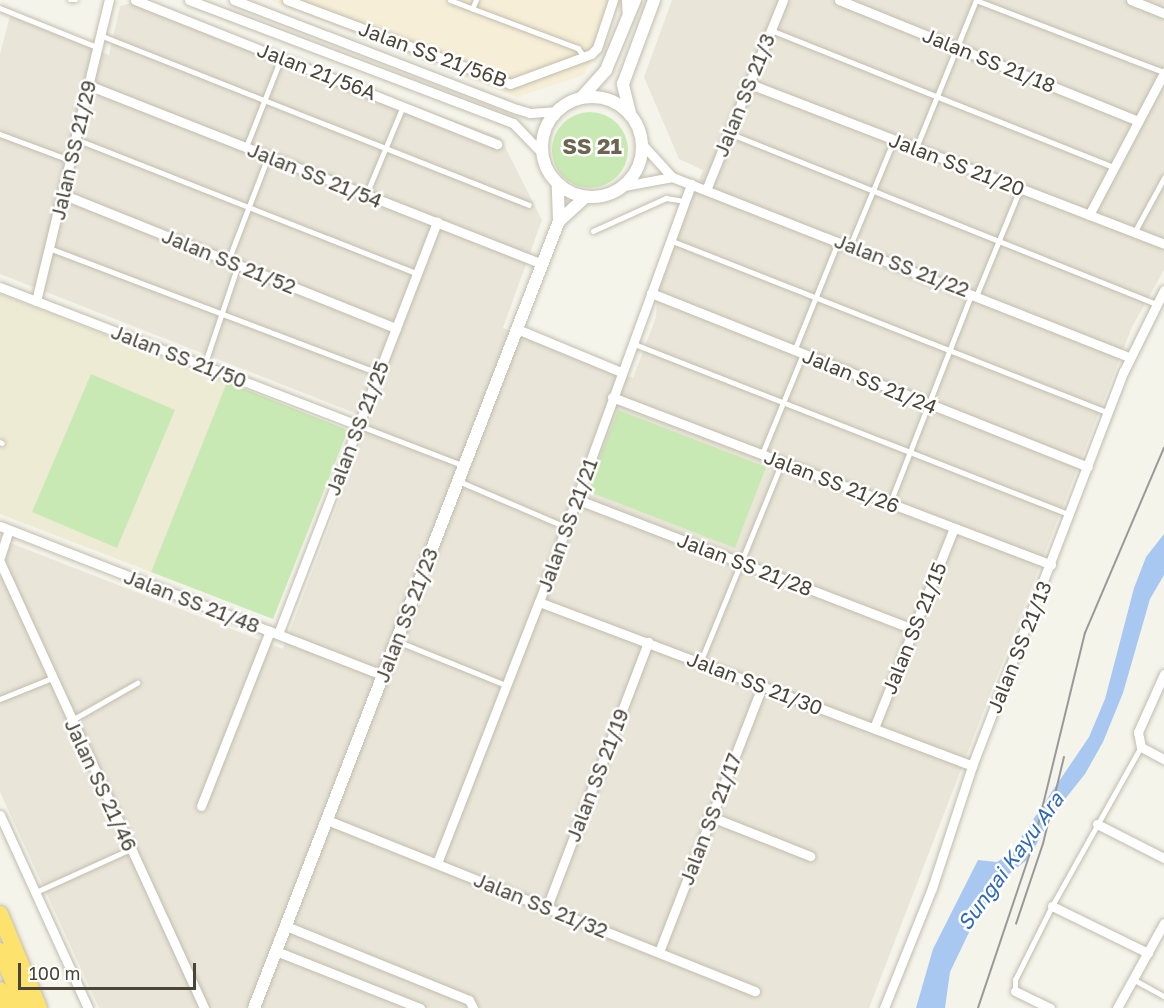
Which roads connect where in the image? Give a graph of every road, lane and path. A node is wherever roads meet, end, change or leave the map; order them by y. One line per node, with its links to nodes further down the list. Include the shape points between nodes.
1 (70, 0): 2 (lane)
2 (76, 0)
3 (109, 0): 23 (street, Jalan SS 21/29)
4 (135, 0): 26 (street, Jalan 21/56A)
5 (189, 0): 47 (street, via 513,123)
6 (234, 0): 35 (street, via 517,109 530,113)
7 (287, 0): 27 (street, Jalan SS 21/56B, via 501,82 523,82)
8 (450, 0): 19 (lane)
9 (476, 0): 19 (lane)
10 (613, 0): 27 (street, via 597,48)
11 (626, 0): 21 (street)
12 (635, 0): 21 (street)
13 (654, 0): 36 (street, via 623,84)
14 (783, 0): 22 (street, Jalan SS 21/3)
15 (839, 0): 25 (street, Jalan SS 21/18)
16 (976, 0): 25 (lane); 28 (lane)
17 (1131, 0): 20 (street)
18 (0, 8): 24 (lane)
19 (472, 9): 27 (lane, via 578,48)
20 (1164, 13)
21 (627, 20): 31 (street, via 606,70)
22 (771, 30): 29 (street, Jalan SS 21/3); 32 (lane)
23 (100, 35): 24 (street, Jalan SS 21/29); 33 (lane)
24 (97, 47): 30 (street, Jalan SS 21/29)
25 (957, 48): 32 (lane); 37 (street, Jalan SS 21/18)
26 (281, 58): 33 (lane); 34 (street, Jalan 21/56A)
27 (586, 58)
28 (1164, 72): 37 (street)
29 (750, 84): 38 (street, Jalan SS 21/3); 41 (street, Jalan SS 21/20)
30 (88, 85): 40 (street, Jalan SS 21/29); 44 (street, Jalan SS 21/54)
31 (581, 98): 35 (street); 36 (street, via 609,100)
32 (936, 98): 46 (lane); 50 (lane)
33 (266, 99): 44 (lane); 45 (lane)
34 (403, 105): 42 (street, Jalan 21/56A); 45 (lane)
35 (556, 111): 47 (street, via 547,124)
36 (632, 117): 43 (street)
37 (1138, 121): 50 (street)
38 (729, 133): 57 (street, Jalan SS 21/3); 58 (lane)
39 (0, 134): 49 (lane)
40 (75, 139): 49 (street, Jalan SS 21/29); 63 (lane)
41 (894, 140): 46 (street, Jalan SS 21/20); 58 (lane)
42 (496, 144)
43 (642, 144): 51 (street, Jalan SS 21/22); 55 (street, via 638,166)
44 (246, 147): 48 (street, Jalan SS 21/54)
45 (385, 147): 60 (lane); 64 (lane)
46 (916, 148): 56 (street, Jalan SS 21/20)
47 (541, 152): 53 (street)
48 (268, 156): 60 (street, Jalan SS 21/54); 63 (lane)
49 (70, 160): 59 (street, Jalan SS 21/29)
50 (1113, 166): 65 (street)
51 (672, 177): 54 (street, Jalan SS 21/22); 55 (street)
52 (1164, 178): 69 (lane)
53 (558, 184): 61 (street); 66 (street, Jalan SS 21/23)
54 (691, 184): 57 (street, Jalan SS 21/22); 62 (street, Jalan SS 21/21)
55 (624, 186): 61 (street)
56 (1020, 189): 65 (street, Jalan SS 21/20); 72 (lane)
57 (706, 190): 71 (street, Jalan SS 21/22)
58 (873, 190): 72 (lane); 74 (lane)
59 (62, 194): 75 (street, Jalan SS 21/29); 76 (street, Jalan SS 21/52)
60 (366, 195): 67 (street, Jalan SS 21/54)
61 (586, 197): 66 (street, Jalan SS 21/23)
62 (684, 201): 68 (lane, via 666,198); 70 (street, Jalan SS 21/21)
63 (249, 205): 76 (lane); 79 (lane)
64 (529, 205)
65 (1089, 215): 69 (street, Jalan SS 21/20)
66 (559, 221): 77 (street, Jalan SS 21/23)
67 (437, 222): 77 (street, Jalan SS 21/54); 79 (street, Jalan SS 21/25)
68 (593, 231)
69 (1134, 233): 73 (street, Jalan SS 21/20)
70 (670, 240): 82 (street, Jalan SS 21/21); 84 (lane)
71 (838, 241): 74 (street, Jalan SS 21/22); 84 (lane)
72 (998, 241): 83 (lane); 86 (lane)
73 (1164, 244)
74 (850, 246): 83 (street, Jalan SS 21/22)
75 (49, 248): 85 (street, Jalan SS 21/29); 87 (lane)
76 (228, 261): 78 (street, Jalan SS 21/52)
77 (543, 264): 89 (street, Jalan SS 21/23)
78 (238, 265): 87 (lane); 88 (street, Jalan SS 21/52)
79 (417, 273): 88 (street, Jalan SS 21/25)
80 (0, 287): 85 (street, Jalan SS 21/50)
81 (1164, 290): 86 (street, Jalan SS 21/13)
82 (651, 293): 90 (street, Jalan SS 21/21); 92 (street, Jalan SS 21/24)
83 (975, 293): 91 (lane); 93 (street, Jalan SS 21/22)
84 (816, 297): 91 (lane); 92 (lane)
85 (36, 301): 94 (street, Jalan SS 21/50)
86 (1157, 304): 93 (street, Jalan SS 21/13)
87 (222, 313): 94 (lane); 96 (lane)
88 (396, 328): 96 (street, Jalan SS 21/25)
89 (517, 329): 95 (street); 105 (street, Jalan SS 21/23)
90 (632, 343): 95 (street, Jalan SS 21/21); 98 (lane)
91 (950, 350): 99 (lane); 100 (lane)
92 (799, 353): 98 (lane); 99 (street, Jalan SS 21/24)
93 (1130, 357): 100 (street, Jalan SS 21/13)
94 (204, 366): 101 (street, Jalan SS 21/50)
95 (621, 372): 97 (street, Jalan SS 21/21)
96 (379, 373): 101 (street, Jalan SS 21/25)
97 (612, 397): 103 (street, Jalan SS 21/26); 108 (street, Jalan SS 21/21)
98 (783, 403): 102 (lane); 103 (lane)
99 (929, 404): 102 (lane); 106 (street, Jalan SS 21/24)
100 (1109, 413): 106 (street, Jalan SS 21/13)
101 (358, 425): 105 (lane); 120 (street, Jalan SS 21/25)
102 (910, 452): 109 (lane); 110 (lane)
103 (762, 454): 104 (street, Jalan SS 21/26)
104 (782, 462): 109 (street, Jalan SS 21/26); 116 (lane)
105 (464, 466): 107 (street, Jalan SS 21/23)
106 (1088, 467): 110 (street, Jalan SS 21/13)
107 (458, 481): 111 (lane); 121 (street, Jalan SS 21/23)
108 (576, 499): 111 (street, Jalan SS 21/21); 116 (street, Jalan SS 21/28)
109 (890, 503): 113 (street, Jalan SS 21/26)
110 (1070, 515): 117 (street, Jalan SS 21/13)
111 (566, 526): 118 (street, Jalan SS 21/21)
112 (5, 528): 114 (street); 120 (street, Jalan SS 21/48)
113 (954, 528): 117 (street, Jalan SS 21/26); 119 (street, Jalan SS 21/15)
114 (0, 557)
115 (0, 562): 126 (street, Jalan SS 21/46)
116 (741, 562): 119 (street, Jalan SS 21/28); 123 (lane)
117 (1051, 565): 135 (street, Jalan SS 21/13)
118 (539, 602): 122 (street, Jalan SS 21/30); 128 (street, Jalan SS 21/21)
119 (913, 629): 132 (street, Jalan SS 21/15)
120 (274, 632): 125 (street, Jalan SS 21/48); 136 (street, Jalan SS 21/25)
121 (396, 641): 125 (street, Jalan SS 21/23); 128 (lane)
122 (648, 642): 123 (street, Jalan SS 21/30); 147 (street, Jalan SS 21/19)
123 (700, 663): 129 (street, Jalan SS 21/30)
124 (1164, 674): 133 (street, via 1138,732)
125 (383, 675): 139 (street, Jalan SS 21/23)
126 (52, 678): 130 (lane); 131 (street, Jalan SS 21/46)
127 (137, 683): 131 (lane)
128 (506, 685): 144 (street, Jalan SS 21/21)
129 (762, 686): 132 (street, Jalan SS 21/30); 138 (street, Jalan SS 21/17)
130 (0, 699)
131 (72, 720): 141 (street, Jalan SS 21/46)
132 (874, 728): 135 (street, Jalan SS 21/30)
133 (1141, 747): 134 (street); 140 (lane)
134 (1164, 759)
135 (972, 766): 168 (street, Jalan SS 21/13, via 932,888)
136 (201, 806)
137 (0, 816): 145 (street)
138 (709, 816): 142 (street); 153 (street, Jalan SS 21/17)
139 (327, 820): 144 (street, Jalan SS 21/32); 150 (street, Jalan SS 21/23)
140 (1097, 824): 143 (street); 146 (lane)
141 (130, 849): 145 (lane); 164 (street, Jalan SS 21/46)
142 (810, 856)
143 (1164, 858)
144 (437, 863): 147 (street, Jalan SS 21/32)
145 (36, 892): 163 (street)
146 (1052, 906): 154 (street); 158 (lane, via 1015,980)
147 (547, 907): 153 (street, Jalan SS 21/32)
148 (0, 914): 162 (highway)
149 (1164, 923): 154 (street)
150 (286, 926): 152 (street, Jalan SS 21/23); 167 (street, via 469,1000)
151 (0, 951): 161 (highway)
152 (276, 951): 165 (street, Jalan SS 21/23); 166 (street)
153 (659, 952): 157 (street, Jalan SS 21/32)
154 (1148, 953): 155 (street)
155 (1133, 979): 159 (lane); 170 (street)
156 (0, 990): 160 (highway)
157 (755, 991)
158 (1015, 991): 169 (street)
159 (1164, 996)
160 (8, 1008)
161 (25, 1008)
162 (39, 1008)
163 (88, 1008)
164 (204, 1008)
165 (254, 1008)
166 (420, 1008)
167 (473, 1008)
168 (884, 1008)
169 (1050, 1008)
170 (1117, 1008)

